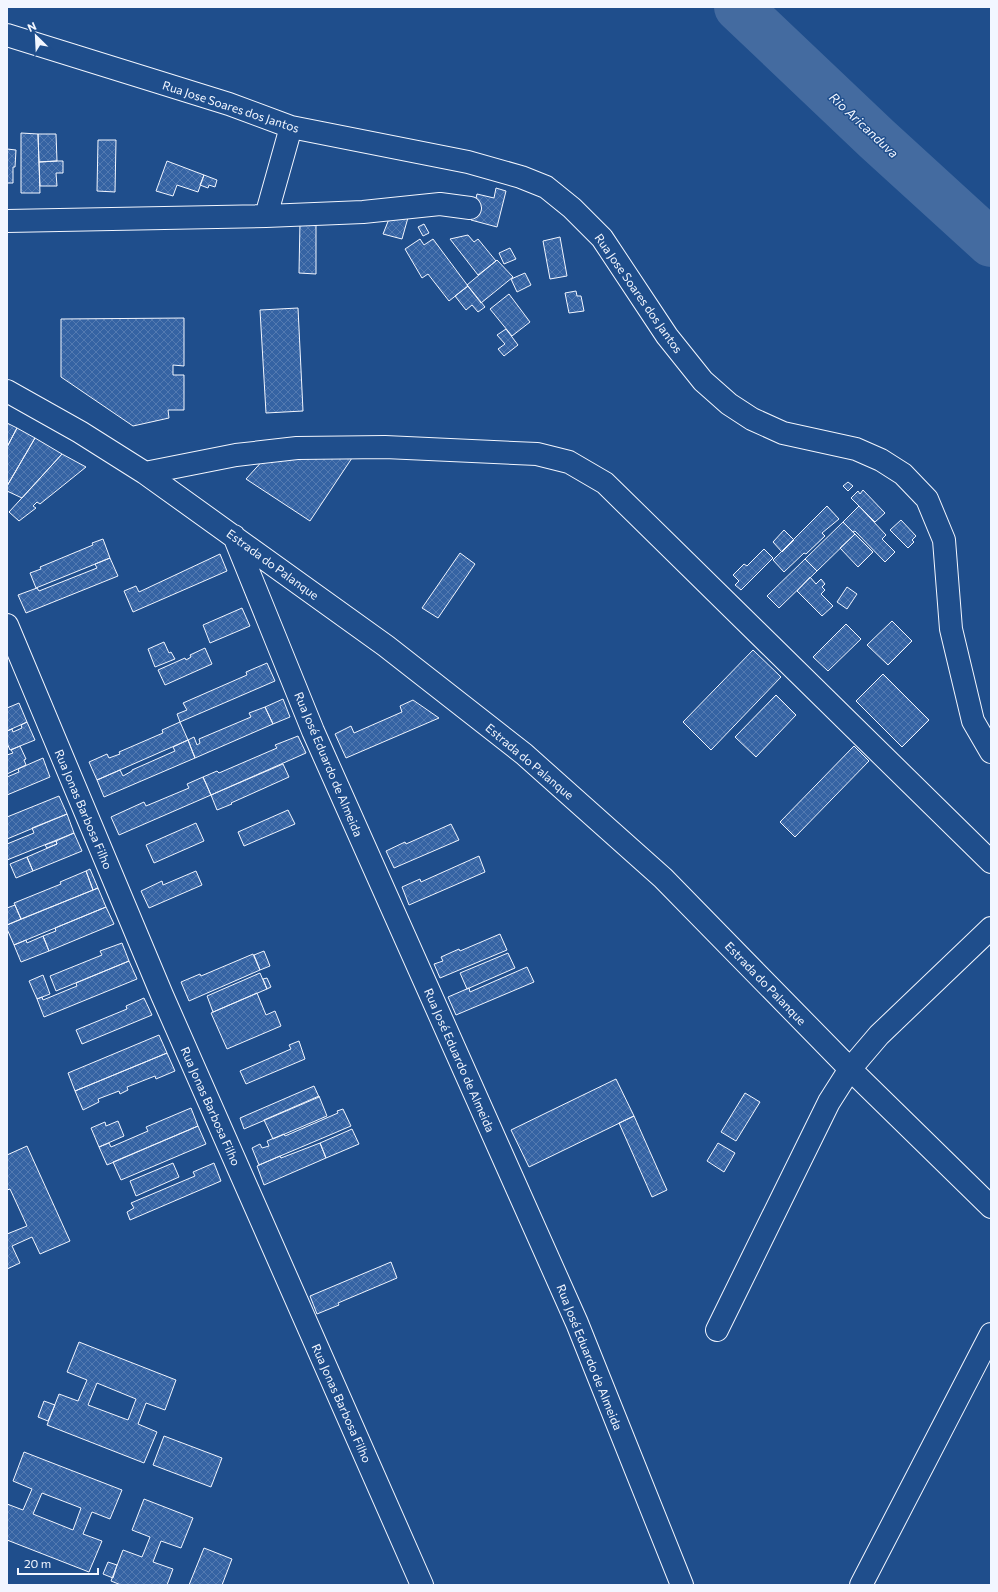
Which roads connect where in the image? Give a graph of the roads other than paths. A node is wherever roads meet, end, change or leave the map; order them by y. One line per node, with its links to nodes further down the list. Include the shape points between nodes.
1 (7, 35): 2 (street, Rua Jose Soares dos Jantos, via 229,104)
2 (291, 127): 4 (street); 10 (street, Rua Jose Soares dos Jantos, via 468,162 546,187 602,238 667,336 703,380 729,404 752,419 783,433 856,449 881,460 903,474 927,499 944,540 951,629 973,721)
3 (470, 208): 4 (street, via 440,204 363,212)
4 (266, 216): 5 (street)
5 (7, 221)
6 (7, 391): 7 (street, Estrada do Palanque, via 80,432)
7 (145, 473): 8 (street, Estrada do Palanque); 11 (street, via 236,455 296,448 385,447 529,453 569,462 605,482)
8 (234, 536): 13 (street, Estrada do Palanque, via 386,646 524,754 663,878); 18 (street, Rua José Eduardo de Almeida, via 313,731 577,1323)
9 (7, 625): 17 (street, Rua Jonas Barbosa Filho, via 162,995)
10 (991, 752)
11 (991, 862)
12 (991, 928): 13 (street, via 879,1035)
13 (850, 1068): 14 (street, Estrada do Palanque); 15 (street, via 829,1102)
14 (991, 1207)
15 (717, 1330)
16 (991, 1334): 19 (street)
17 (422, 1585)
18 (682, 1585)
19 (861, 1585)

